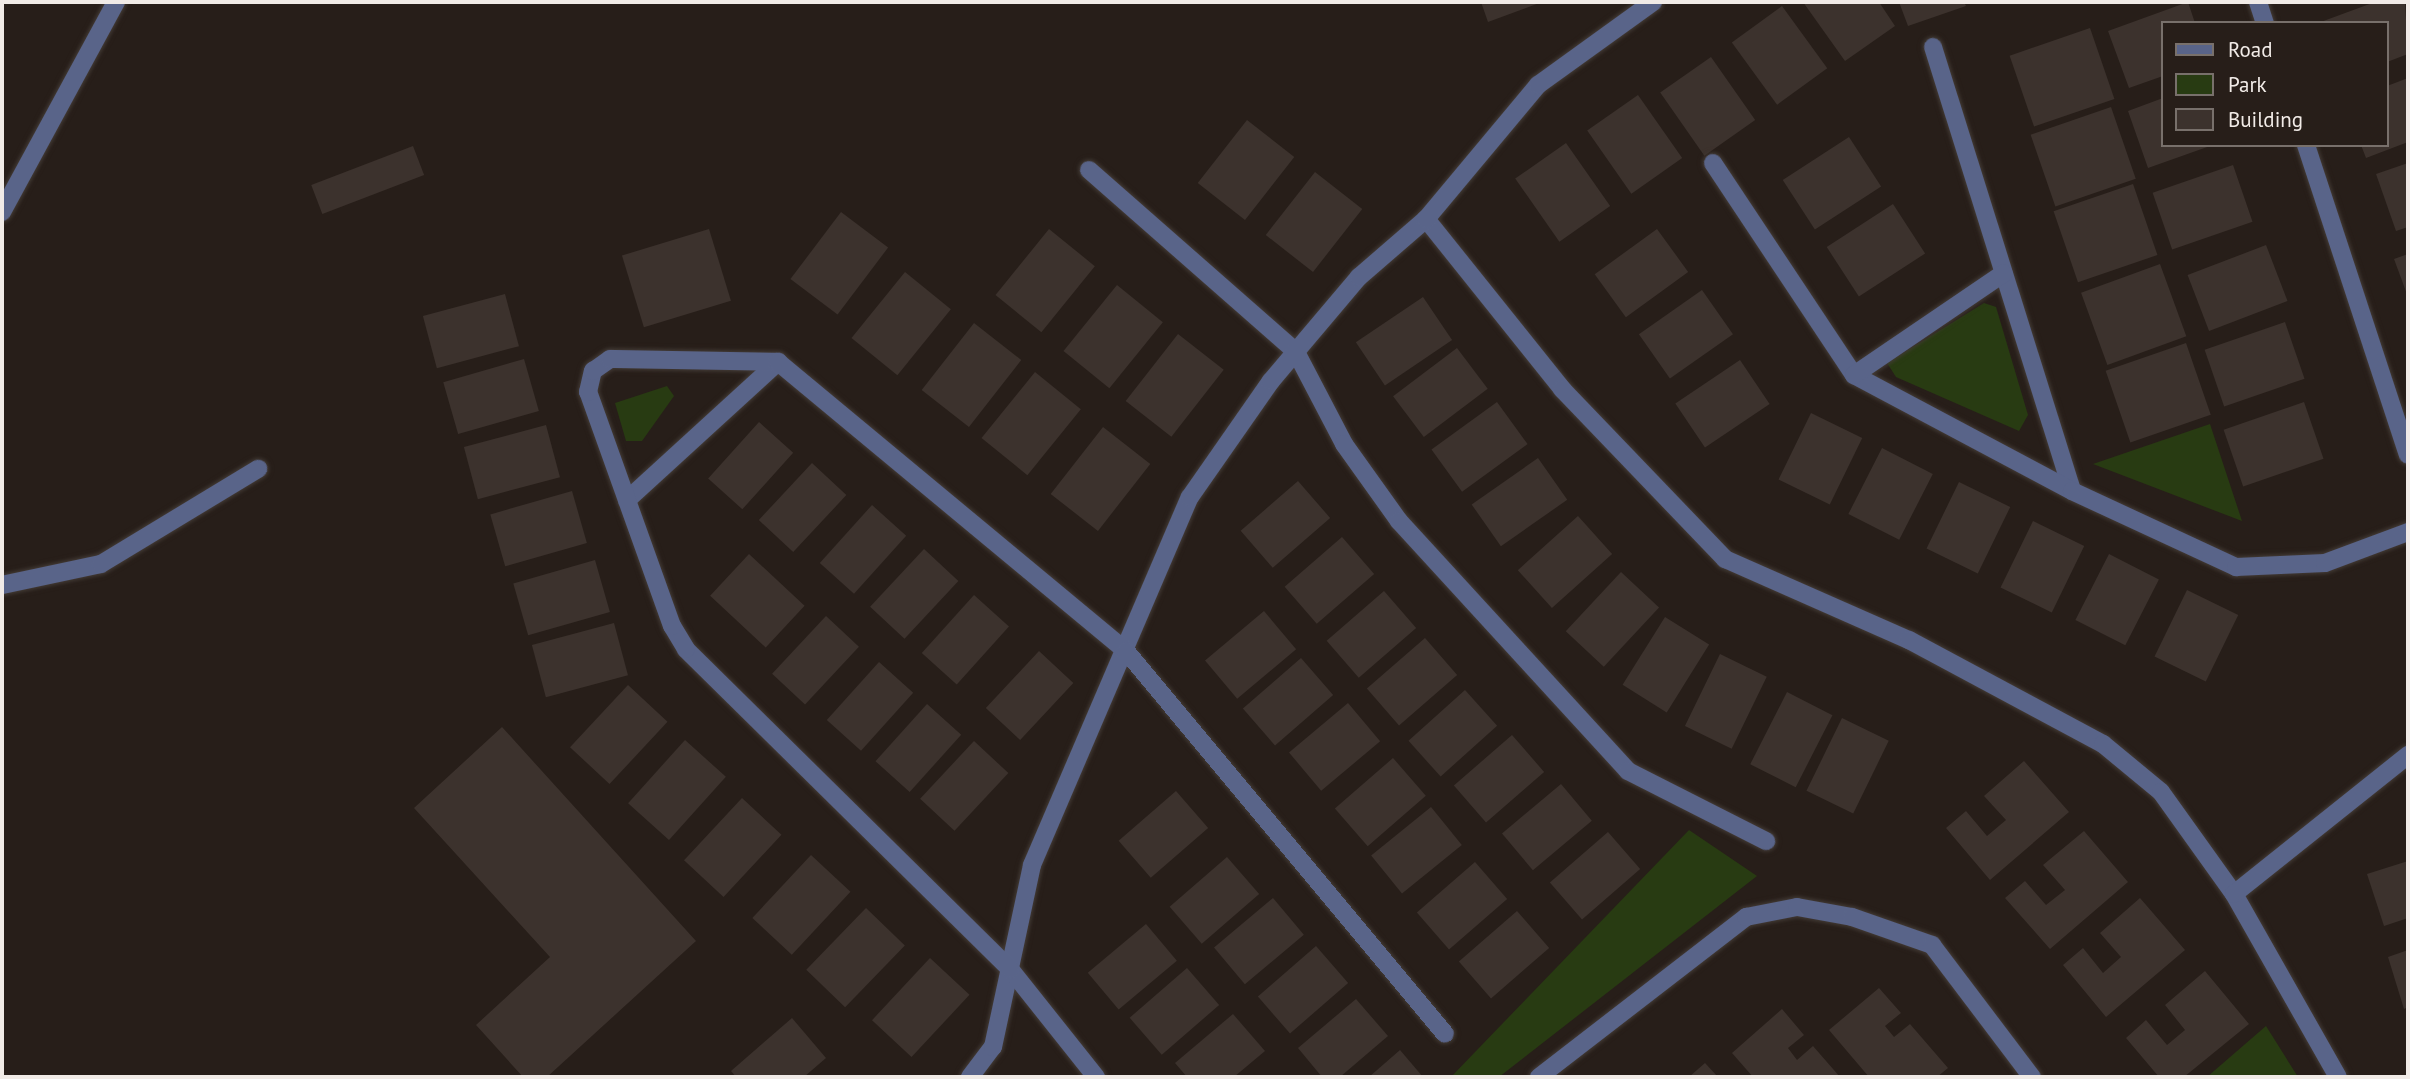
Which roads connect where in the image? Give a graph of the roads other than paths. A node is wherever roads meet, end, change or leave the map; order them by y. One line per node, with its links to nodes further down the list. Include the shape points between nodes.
1 (116, 2): 9 (street)
2 (1651, 2): 10 (street, via 1538,85)
3 (2258, 2): 4 (street)
4 (2264, 21)
5 (1933, 47): 11 (street)
6 (2307, 147): 15 (street)
7 (1713, 163): 14 (street)
8 (1089, 170): 12 (street)
9 (2, 212)
10 (1426, 219): 12 (street, via 1359,277); 24 (street, via 1562,389 1725,559 1909,640 2103,744 2161,792)
11 (2004, 273): 14 (street); 17 (street)
12 (1296, 352): 21 (street, via 1191,497); 23 (street, via 1344,444 1399,521 1587,729 1628,771)
13 (778, 362): 18 (street); 18 (street, via 610,359 593,371 588,392); 21 (street)
14 (1854, 375): 17 (street)
15 (2408, 455)
16 (258, 469): 20 (street, via 101,564)
17 (2072, 491): 19 (street, via 2236,567 2325,564)
18 (627, 500): 25 (street, via 686,649)
19 (2408, 532)
20 (2, 585)
21 (1126, 651): 25 (street, via 1032,865); 26 (street)
22 (2408, 755): 24 (street)
23 (1766, 841)
24 (2234, 894): 31 (street)
25 (1010, 969): 27 (street, via 993,1047); 28 (street)
26 (1445, 1034)
27 (970, 1077)
28 (1096, 1077)
29 (1539, 1077): 30 (street, via 1746,917 1797,907 1852,917 1932,945)
30 (2032, 1077)
31 (2338, 1077)

